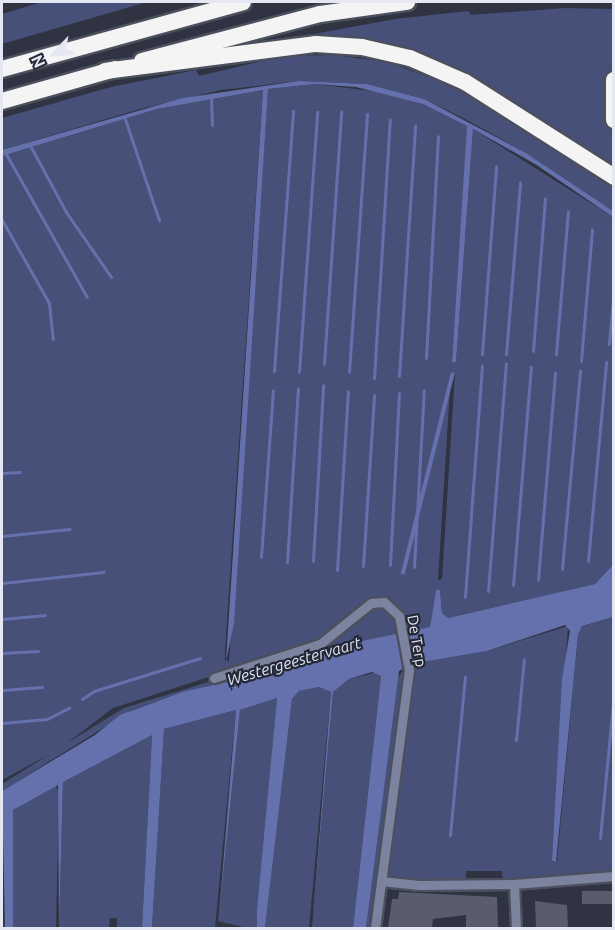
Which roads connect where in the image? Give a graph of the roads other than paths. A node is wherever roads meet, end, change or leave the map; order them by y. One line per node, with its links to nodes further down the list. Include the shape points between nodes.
1 (407, 2): 4 (highway, via 320,14)
2 (236, 3): 3 (highway)
3 (2, 69)
4 (105, 71): 6 (highway); 8 (highway, via 316,44 362,47 410,58 465,82)
5 (614, 80): 7 (highway)
6 (2, 101)
7 (614, 120)
8 (614, 177)
9 (214, 678): 11 (street, De Terp, via 320,644 371,603 384,602 394,608 401,622 409,670)
10 (614, 876): 12 (street)
11 (381, 880): 12 (street, via 419,885); 13 (street, De Terp)
12 (514, 884): 14 (street)
13 (375, 928)
14 (516, 928)

